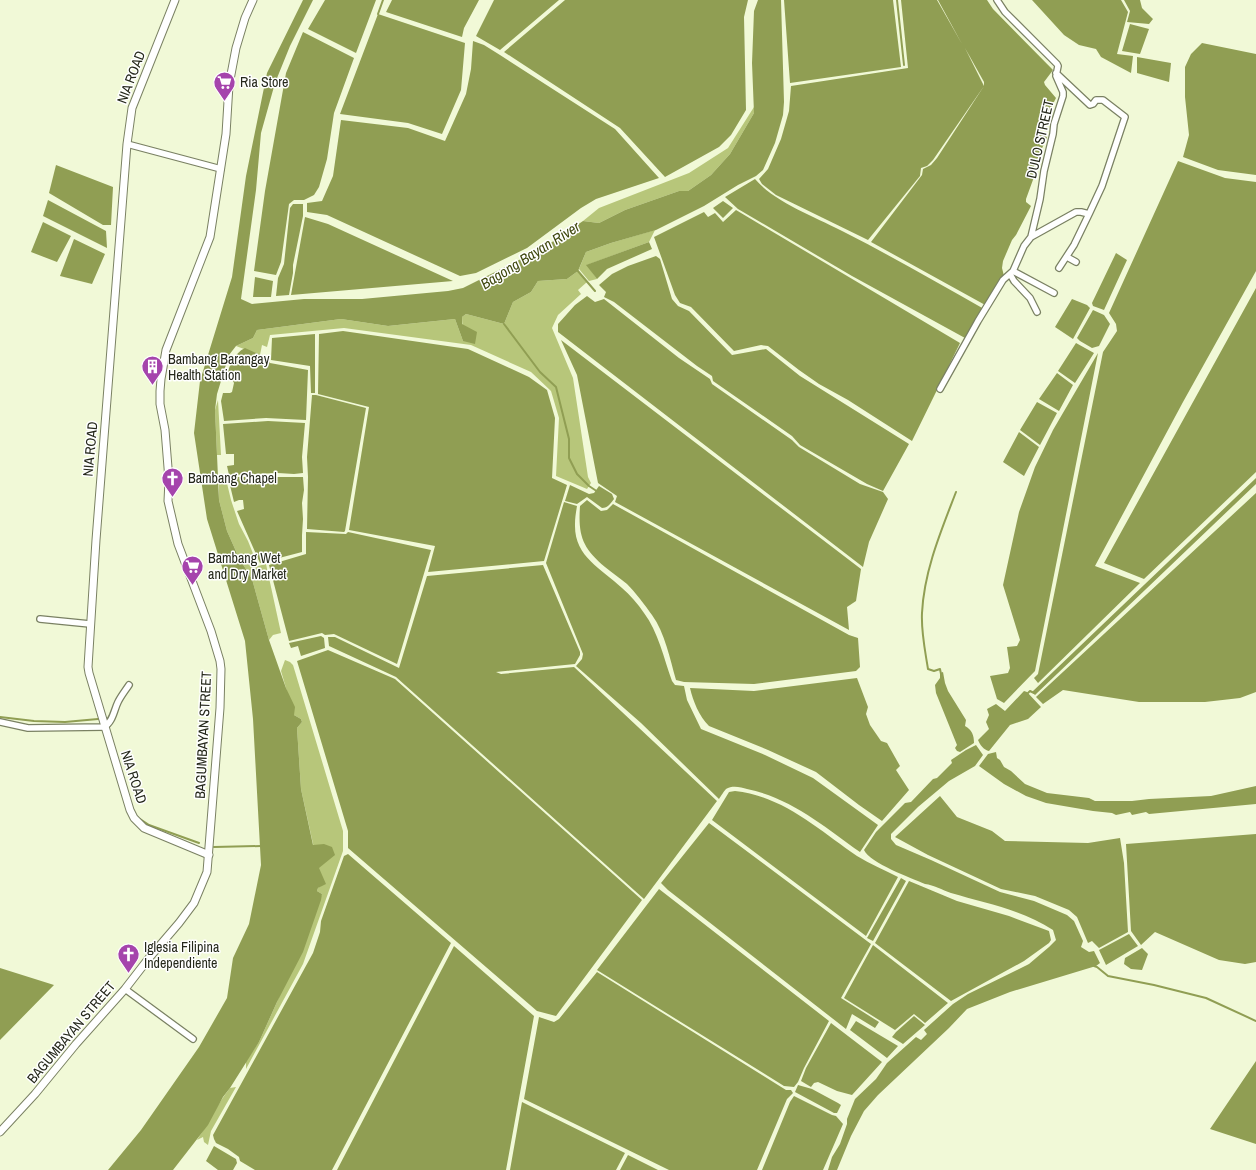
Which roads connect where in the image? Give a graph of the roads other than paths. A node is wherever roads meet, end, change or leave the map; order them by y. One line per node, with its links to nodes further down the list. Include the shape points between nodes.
1 (175, 0): 5 (main road, NIA ROAD, via 132,108)
2 (253, 0): 6 (main road, BAGUMBAYAN STREET, via 236,48 229,85)
3 (996, 0): 4 (street, DULO STREET, via 1057,64)
4 (1056, 73): 7 (street, via 1090,105 1096,100 1103,100 1125,117 1102,186); 8 (street, DULO STREET, via 1063,96 1054,124)
5 (127, 144): 6 (street); 17 (main road, NIA ROAD)
6 (222, 169): 21 (main road, BAGUMBAYAN STREET, via 210,237 166,350 160,391 165,430 168,501 178,544 211,631 221,669)
7 (1089, 214): 8 (street, via 1076,212); 9 (street)
8 (1031, 237): 12 (street)
9 (1066, 257): 10 (street); 11 (street)
10 (1076, 262)
11 (1060, 268)
12 (1012, 272): 13 (street); 14 (street, via 1014,281 1030,298); 15 (street, via 1003,280)
13 (1054, 293)
14 (1037, 312)
15 (940, 390)
16 (40, 619): 17 (street)
17 (90, 624): 20 (main road, NIA ROAD, via 89,673)
18 (129, 685): 20 (street, via 118,702 111,720)
19 (0, 722): 20 (street, via 28,728)
20 (104, 727): 21 (main road, NIA ROAD, via 130,810 138,823 144,828)
21 (209, 855): 22 (main road, BAGUMBAYAN STREET, via 207,872 194,903)
22 (125, 989): 23 (street); 24 (main road, BAGUMBAYAN STREET)
23 (193, 1039)
24 (0, 1132)

